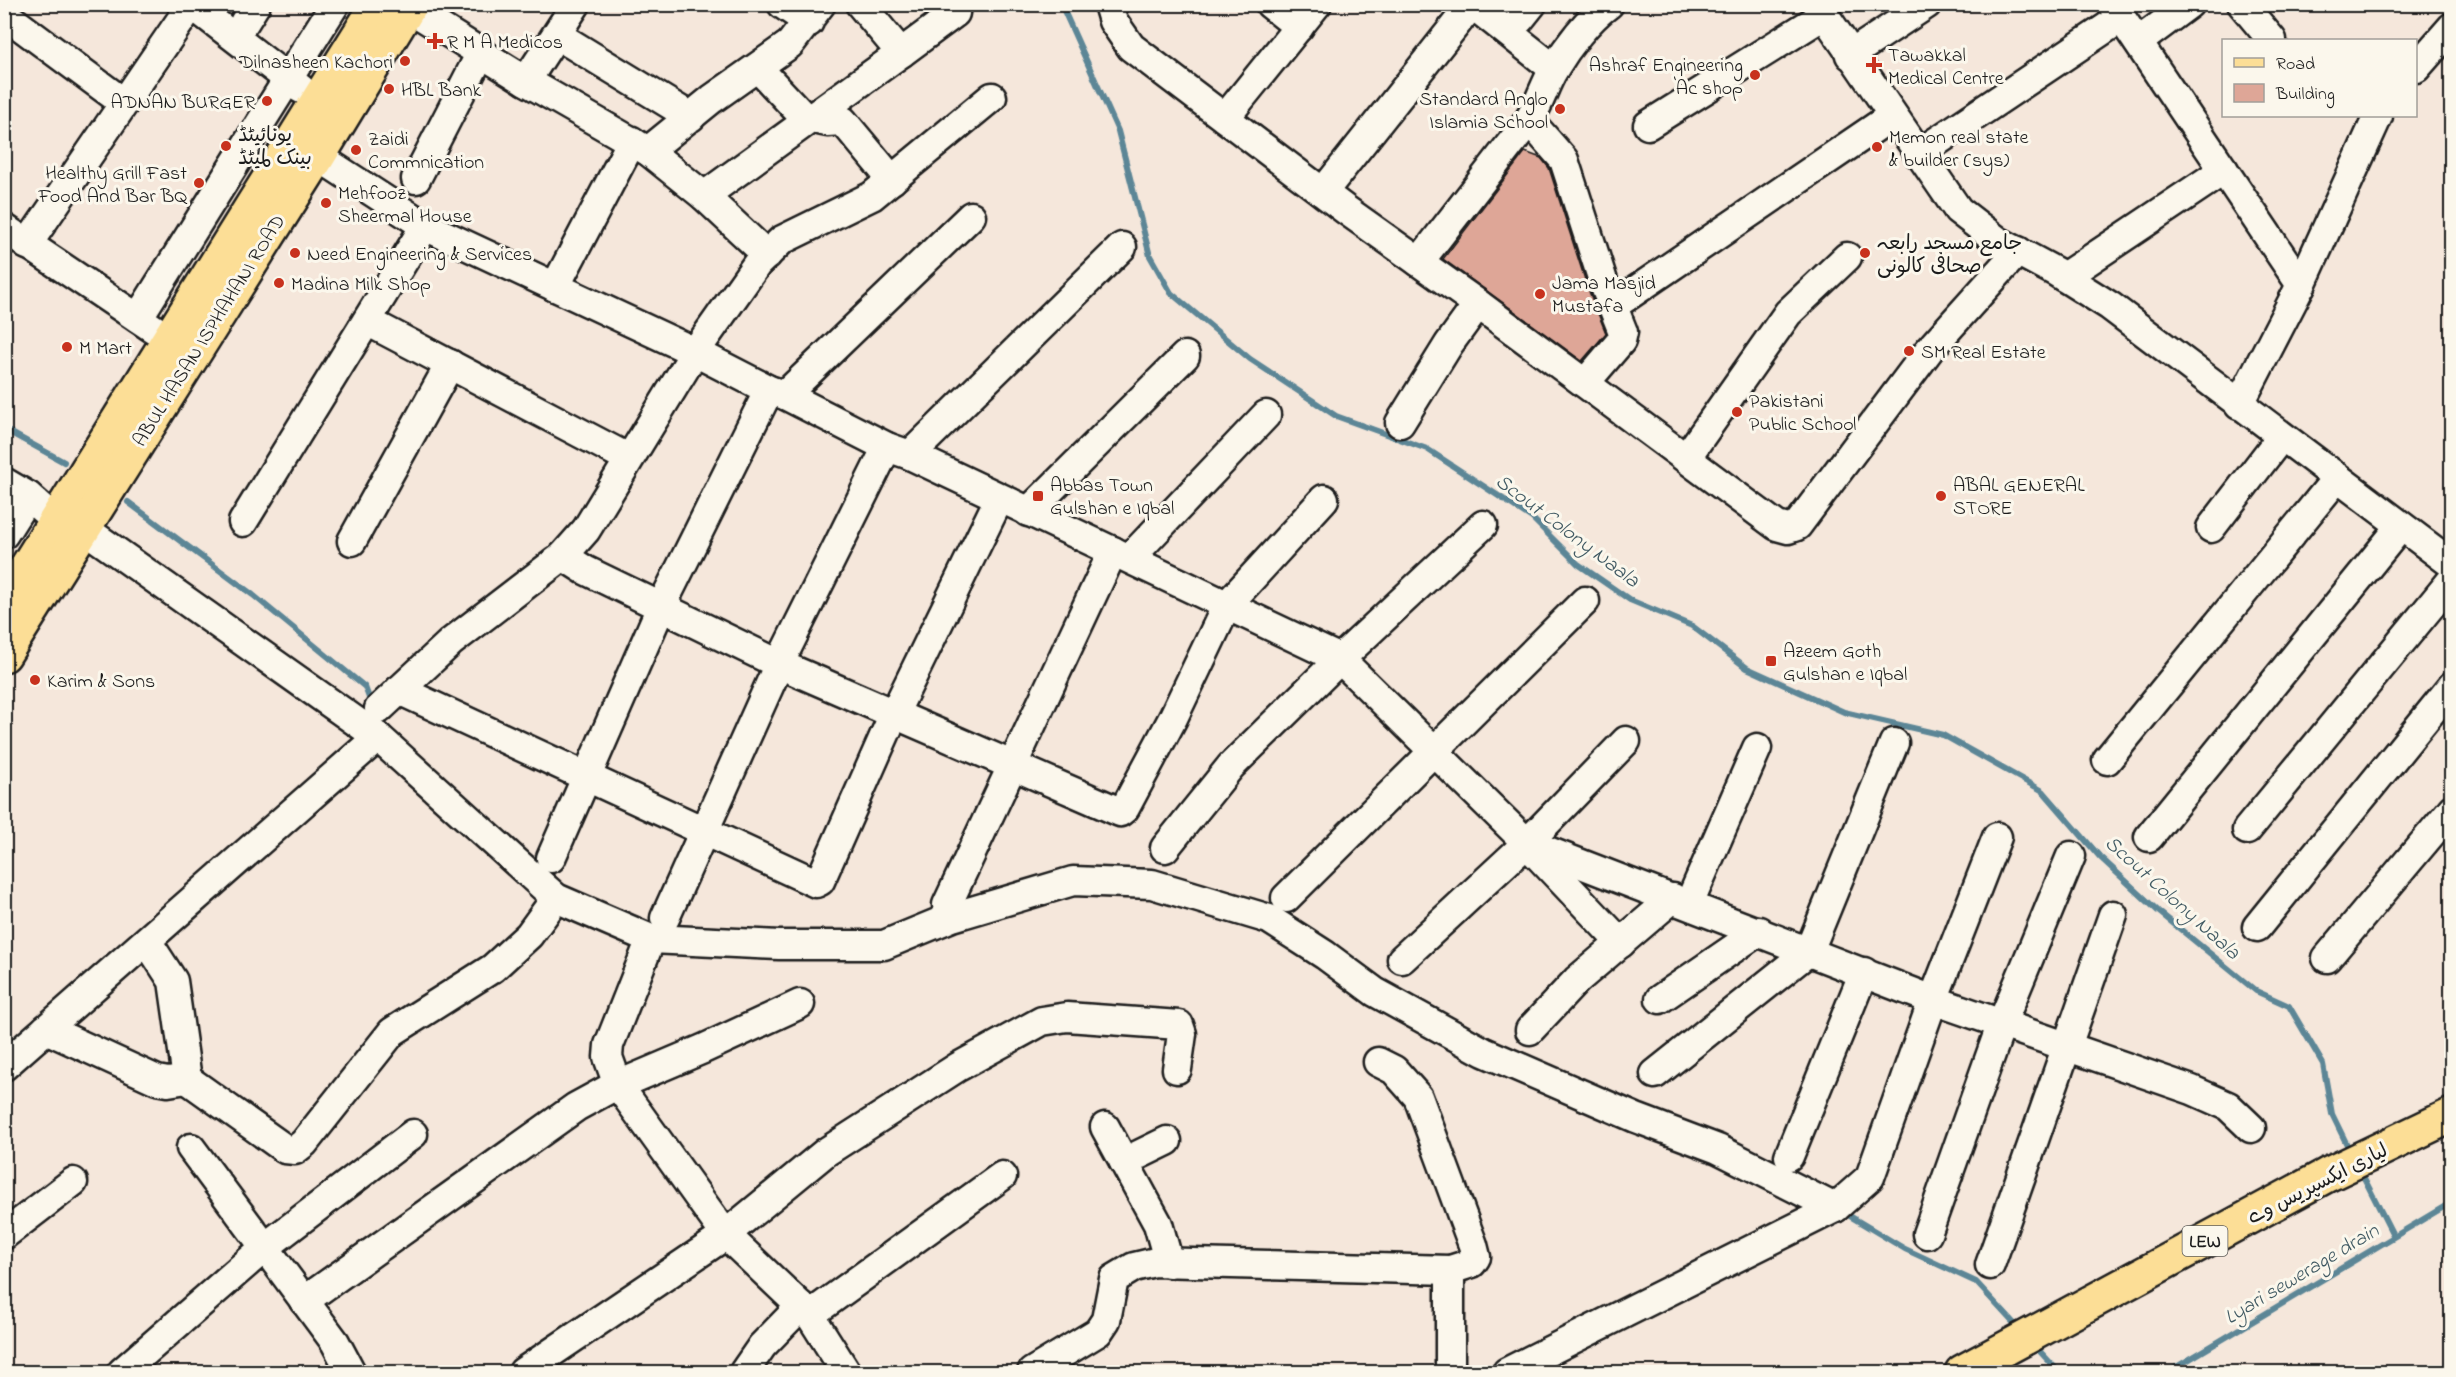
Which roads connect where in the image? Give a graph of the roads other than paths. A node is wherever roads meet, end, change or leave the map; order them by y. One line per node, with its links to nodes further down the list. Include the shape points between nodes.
1 (335, 4): 31 (street)
2 (576, 4): 22 (street)
3 (782, 4): 18 (street)
4 (860, 4): 26 (street)
5 (956, 4): 26 (street, via 955,13)
6 (1108, 4): 38 (street, via 1113,21 1131,47)
7 (1270, 4): 20 (street)
8 (1317, 4): 20 (street)
9 (1472, 4): 30 (street); 49 (street)
10 (1609, 4): 30 (street)
11 (1927, 4): 27 (street)
12 (2188, 4): 24 (street)
13 (2242, 4): 23 (street)
14 (191, 5): 31 (street); 35 (street)
15 (399, 6): 25 (street); 34 (main road, ABUL HASAN ISPHAHANI ROAD); 44 (main road, ABUL HASAN ISPHAHANI ROAD)
16 (1820, 10): 27 (street); 42 (street)
17 (2116, 11): 24 (street); 45 (street)
18 (815, 13): 29 (street, via 790,44)
19 (4, 14): 35 (street)
20 (1299, 27): 38 (street)
21 (2451, 27): 28 (street)
22 (557, 35): 32 (street); 37 (street)
23 (2271, 39)
24 (2138, 42): 46 (street)
25 (481, 53): 32 (street); 47 (street)
26 (901, 53): 39 (street)
27 (1850, 55): 36 (street)
28 (2417, 66)
29 (759, 68): 37 (street); 39 (street, via 804,117)
30 (1554, 69): 40 (street, via 1540,105)
31 (288, 79): 34 (street); 65 (street)
32 (526, 81): 43 (street)
33 (992, 97): 48 (street)
34 (317, 101): 44 (main road, ABUL HASAN ISPHAHANI ROAD)
35 (124, 103): 54 (street)
36 (1892, 116): 45 (street); 64 (street)
37 (690, 117): 43 (street)
38 (1225, 117): 49 (street)
39 (813, 119): 48 (street, via 843,121); 50 (street)
40 (1529, 120): 59 (street); 64 (street, via 1564,160)
41 (2367, 120): 61 (street)
42 (1648, 124)
43 (640, 146): 50 (street); 62 (street)
44 (306, 149): 52 (street); 67 (main road, ABUL HASAN ISPHAHANI ROAD); 86 (main road, ABUL HASAN ISPHAHANI ROAD)
45 (1918, 154): 56 (street, via 1958,210 1998,241)
46 (2224, 170): 60 (street); 61 (street)
47 (416, 179)
48 (892, 180): 57 (street, via 872,196 782,240)
49 (1323, 192): 59 (street)
50 (704, 196): 57 (street)
51 (971, 216): 72 (street)
52 (425, 226): 62 (street); 66 (street)
53 (4, 228): 54 (street)
54 (27, 245): 65 (street)
55 (1122, 247): 77 (street)
56 (2018, 251): 60 (street); 79 (street, via 1929,350 1797,526 1777,526)
57 (766, 255): 68 (street)
58 (1847, 257): 79 (street, via 1788,313)
59 (1419, 262): 63 (street)
60 (2064, 277): 73 (street, via 2110,306)
61 (2301, 285): 73 (street)
62 (555, 287): 68 (street)
63 (1478, 304): 71 (street); 75 (street)
64 (1613, 306): 71 (street, via 1623,332 1621,341)
65 (138, 318): 67 (street)
66 (367, 321): 70 (street); 85 (street)
67 (168, 339): 86 (main road, ABUL HASAN ISPHAHANI ROAD)
68 (695, 352): 72 (street); 78 (street)
69 (1185, 356): 84 (street)
70 (450, 364): 78 (street); 91 (street)
71 (1585, 383): 79 (street)
72 (777, 392): 77 (street); 99 (street)
73 (2239, 405): 76 (street)
74 (1266, 415): 92 (street)
75 (1400, 423)
76 (2281, 436): 80 (street); 89 (street)
77 (898, 451): 82 (street); 102 (street)
78 (628, 458): 93 (street, via 586,530)
79 (1686, 458)
80 (2337, 478): 88 (street); 110 (street)
81 (16, 489): 86 (street); 90 (street)
82 (999, 499): 84 (street); 104 (street)
83 (1324, 499): 98 (street)
84 (1028, 512): 92 (street)
85 (243, 522)
86 (69, 524): 97 (main road, ABUL HASAN ISPHAHANI ROAD); 100 (main road, ABUL HASAN ISPHAHANI ROAD); 105 (street)
87 (1483, 525): 101 (street)
88 (2401, 526): 94 (street); 117 (street)
89 (2211, 528)
90 (4, 534)
91 (352, 541)
92 (1121, 555): 98 (street); 111 (street)
93 (563, 556): 99 (street); 112 (street, via 451,642 389,699)
94 (2451, 564)
95 (2451, 580): 114 (street)
96 (1585, 601): 109 (street)
97 (4, 603)
98 (1227, 605): 101 (street); 111 (street, via 1173,718 1120,812)
99 (662, 607): 102 (street); 112 (street)
100 (4, 655)
101 (1340, 659): 109 (street); 119 (street, via 1232,766)
102 (779, 664): 104 (street); 115 (street)
103 (2451, 686): 127 (street)
104 (894, 714): 111 (street); 115 (street, via 816,884)
105 (378, 737): 122 (street); 130 (street)
106 (1626, 741): 118 (street)
107 (1894, 743): 132 (street)
108 (1757, 748): 124 (street)
109 (1431, 752): 118 (street); 123 (street)
110 (2107, 760)
111 (1013, 766): 125 (street)
112 (586, 779): 115 (street); 121 (street)
113 (2451, 808): 133 (street)
114 (2247, 830)
115 (703, 833): 128 (street)
116 (1996, 837): 137 (street)
117 (2149, 837)
118 (1527, 843): 124 (street); 131 (street); 134 (street)
119 (1165, 848)
120 (2070, 856): 139 (street)
121 (550, 858)
122 (556, 898): 128 (street); 147 (street, via 529,935 493,968 392,1032 295,1150 285,1149)
123 (1286, 898)
124 (1681, 901): 129 (street); 131 (street)
125 (947, 905)
126 (2113, 915): 142 (street)
127 (2258, 927)
128 (658, 928): 148 (street, via 609,1045 608,1057); 159 (street, via 779,945 884,945 952,917 1073,882 1152,884 1269,919 1375,992 1484,1052 1718,1149)
129 (1759, 931): 132 (street); 136 (street)
130 (147, 941): 140 (street); 147 (street, via 173,981)
131 (1621, 943): 141 (street, via 1570,987)
132 (1809, 951): 135 (street); 146 (street)
133 (2327, 958)
134 (1402, 959)
135 (1864, 972): 137 (street); 155 (street)
136 (1660, 999)
137 (1934, 1000): 139 (street); 159 (street, via 1870,1177)
138 (800, 1004): 148 (street)
139 (2002, 1023): 142 (street); 161 (street)
140 (46, 1029): 144 (street); 147 (street, via 157,1080)
141 (1530, 1030)
142 (2066, 1046): 151 (street, via 2228,1106); 165 (street)
143 (1378, 1062): 166 (street, via 1394,1071 1418,1097 1473,1245 1476,1257 1472,1263)
144 (4, 1066)
145 (1176, 1069): 160 (street, via 1182,1034 1179,1025 1067,1017 1042,1021 958,1067 826,1152)
146 (1654, 1074)
147 (188, 1078)
148 (618, 1085): 160 (street); 167 (street, via 576,1107)
149 (2451, 1115): 177 (main road, لیاری ایکسپریس وے / LEW, via 2327,1175)
150 (1105, 1127): 156 (street)
151 (2251, 1128)
152 (412, 1134): 163 (street)
153 (1167, 1141): 156 (street)
154 (191, 1148): 163 (street)
155 (1789, 1156)
156 (1124, 1162): 164 (street, via 1158,1224)
157 (1002, 1176): 168 (street)
158 (73, 1182): 162 (street)
159 (1835, 1208): 176 (street)
160 (725, 1234): 168 (street); 171 (street)
161 (1927, 1234)
162 (4, 1235)
163 (264, 1248): 167 (street); 169 (street)
164 (1169, 1263): 166 (street); 174 (street, via 1134,1266 1122,1272 1114,1279 1106,1320 1098,1332)
165 (1990, 1265)
166 (1450, 1270): 175 (street)
167 (304, 1301): 170 (street, via 335,1342)
168 (806, 1311): 172 (street, via 762,1346); 173 (street)
169 (122, 1372)
170 (351, 1372)
171 (523, 1372)
172 (744, 1372)
173 (846, 1372)
174 (1032, 1372)
175 (1450, 1372)
176 (1507, 1372)
177 (1962, 1372)

